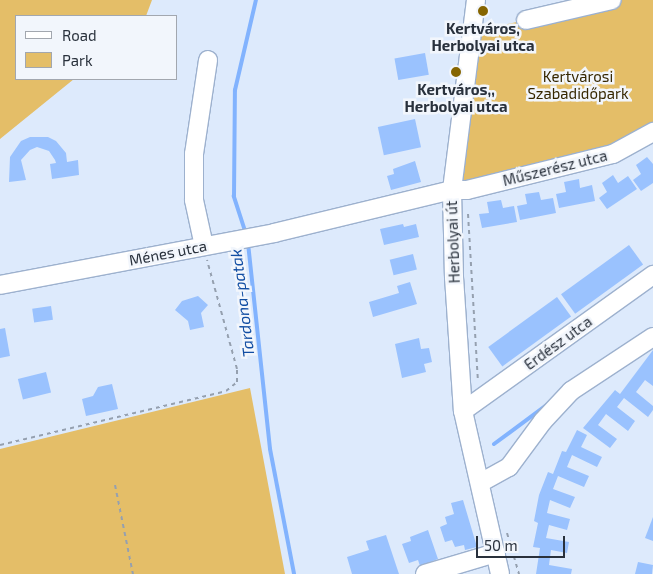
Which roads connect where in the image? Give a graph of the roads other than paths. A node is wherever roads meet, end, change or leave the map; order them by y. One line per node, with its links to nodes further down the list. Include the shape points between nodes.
1 (476, 0): 6 (street, Herbolyai út)
2 (612, 0): 3 (street)
3 (526, 20)
4 (208, 60): 7 (street, via 194,154 194,200)
5 (653, 132): 6 (street, Műszerész utca, via 613,154)
6 (460, 190): 7 (street, Ménes utca); 11 (street, Herbolyai út, via 454,277)
7 (204, 246): 9 (street, Ménes utca)
8 (653, 275): 11 (street, Erdész utca)
9 (0, 285)
10 (653, 336): 12 (street, via 572,391 543,421 509,467)
11 (463, 411): 12 (street, Herbolyai út)
12 (480, 483): 13 (street, Herbolyai út)
13 (496, 553): 14 (street); 15 (street, Herbolyai út)
14 (425, 574)
15 (500, 574)

